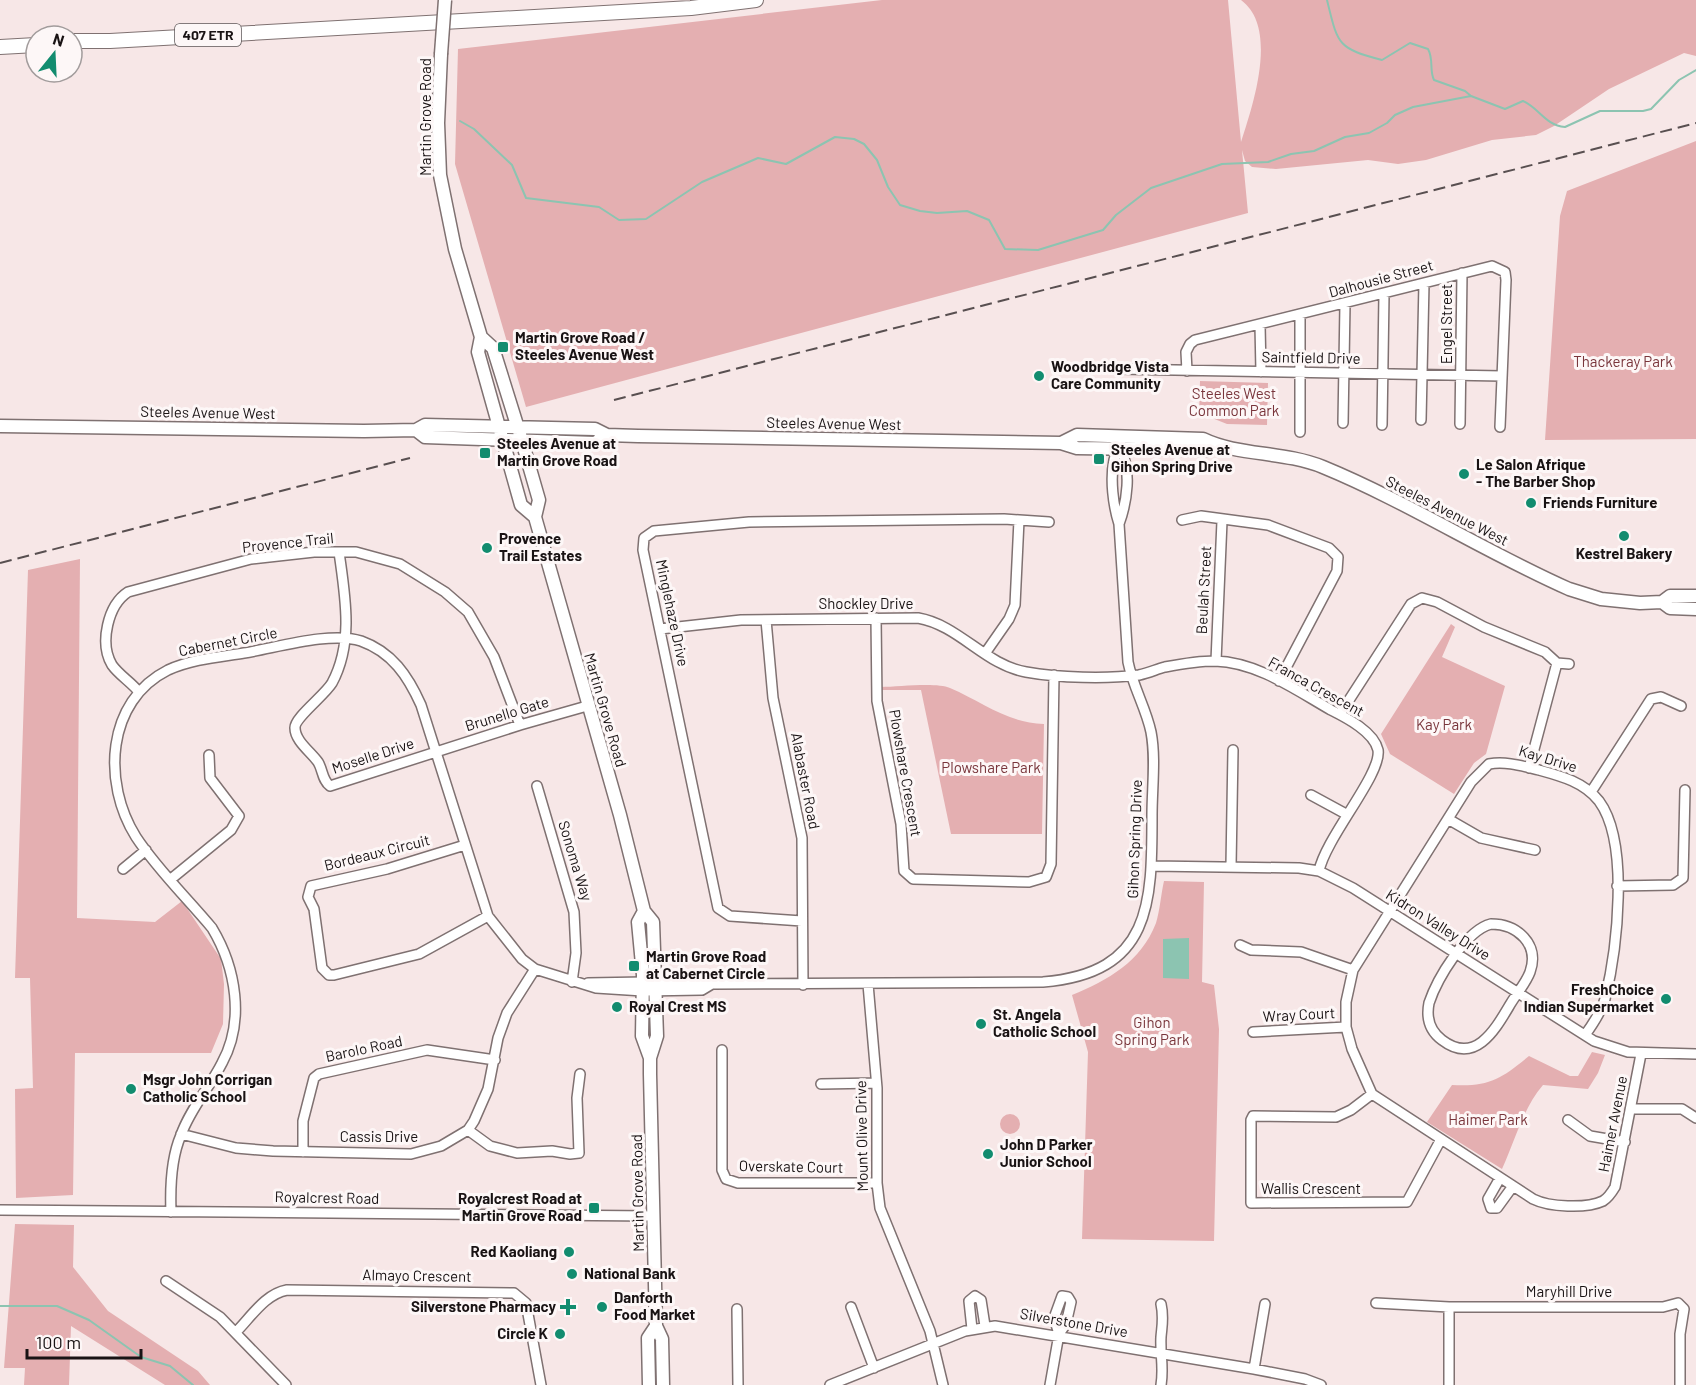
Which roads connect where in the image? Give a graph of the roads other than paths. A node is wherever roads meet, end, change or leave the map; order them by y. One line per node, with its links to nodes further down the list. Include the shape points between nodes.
1 (445, 0): 14 (main road, Martin Grove Road, bridge, via 438,123 440,175 455,249)
2 (756, 0): 5 (highway, 407 ETR, via 691,8)
3 (0, 40): 4 (highway)
4 (24, 40)
5 (84, 42)
6 (24, 46): 7 (highway)
7 (0, 47)
8 (1461, 273): 9 (street, Dalhousie Street); 22 (street, Engel Street); 23 (street, Dalhousie Street, via 1492,266 1504,272)
9 (1424, 283): 10 (street, Dalhousie Street); 21 (street)
10 (1383, 294): 11 (street, Dalhousie Street); 20 (street)
11 (1345, 304): 12 (street, Dalhousie Street); 19 (street)
12 (1300, 315): 13 (street, Dalhousie Street); 18 (street)
13 (1260, 325): 16 (street, Dalhousie Street, via 1190,344 1186,352); 17 (street)
14 (481, 337): 29 (main road, Martin Grove Road, via 478,352); 30 (main road, Martin Grove Road, via 493,348)
15 (1119, 369): 16 (street, Saintfield Drive)
16 (1187, 371): 17 (street, Saintfield Drive)
17 (1261, 372): 18 (street, Saintfield Drive)
18 (1300, 372): 19 (street, Saintfield Drive); 33 (street)
19 (1344, 373): 20 (street, Saintfield Drive); 25 (street)
20 (1382, 374): 21 (street, Saintfield Drive); 27 (street)
21 (1422, 374): 22 (street, Saintfield Drive); 24 (street)
22 (1461, 375): 23 (street, Saintfield Drive); 26 (street, Engel Street)
23 (1502, 376): 31 (street)
24 (1421, 420)
25 (1343, 423)
26 (1460, 424)
27 (1382, 425)
28 (0, 426): 32 (main road, Steeles Avenue West)
29 (499, 426): 30 (main road, Steeles Avenue West); 32 (main road, Steeles Avenue West, via 425,425); 35 (main road, Martin Grove Road)
30 (518, 426): 34 (main road, Steeles Avenue West, via 595,429); 36 (main road, Martin Grove Road)
31 (1500, 427)
32 (416, 430): 35 (main road, Steeles Avenue West, via 425,437)
33 (1300, 432)
34 (607, 435): 36 (main road, Steeles Avenue West, via 595,443); 37 (main road, Steeles Avenue West, via 1061,443 1077,448)
35 (502, 440): 36 (main road, Steeles Avenue West); 38 (main road, Martin Grove Road, via 521,505)
36 (522, 441): 38 (main road, Martin Grove Road, via 539,500)
37 (1121, 443): 45 (main road, Steeles Avenue West, via 1208,450 1218,446 1292,457 1370,488 1569,589 1601,599); 56 (street, Gihon Spring Drive, via 1126,459 1126,507 1119,524 1120,574)
38 (534, 517): 59 (main road, Martin Grove Road)
39 (1019, 520): 42 (street, Minglehaze Drive); 49 (street, Minglehaze Drive, via 749,522 654,531 644,538 643,550); 51 (street, via 1015,605)
40 (1182, 520): 41 (street, via 1201,516)
41 (1222, 520): 52 (street, Beulah Street); 57 (street, via 1289,531 1329,548 1338,557 1337,571)
42 (1049, 522)
43 (339, 552): 50 (street, Moselle Drive, via 346,598); 58 (street, Provence Trail, via 251,559 139,587 120,597 109,622 108,656); 62 (street, Provence Trail, via 356,552 401,564 468,612 494,657)
44 (1696, 596): 45 (main road, Steeles Avenue West, via 1670,596)
45 (1662, 602): 46 (main road, Steeles Avenue West, via 1670,608)
46 (1696, 609)
47 (876, 618): 48 (street, Shockley Drive); 51 (street, Shockley Drive, via 927,620 956,632); 55 (street, Plowshare Crescent, via 877,701 901,824 904,871 913,879 1029,882 1046,877 1051,864)
48 (766, 620): 49 (street, Shockley Drive); 85 (street, Alabaster Road, via 773,698 802,838)
49 (660, 629): 85 (street, Minglehaze Drive, via 718,908 730,916)
50 (345, 638): 58 (street, Cabernet Circle, via 190,662 168,670); 64 (street, Cabernet Circle, via 363,642 393,659 411,684); 64 (street, Moselle Drive, via 332,683 295,727 297,737 317,761 325,782 334,787)
51 (986, 652): 55 (street, Shockley Drive, via 1012,668)
52 (1215, 661): 56 (street, Franca Crescent); 57 (street, Franca Crescent, via 1250,668)
53 (1557, 663): 54 (street); 61 (street, via 1545,652 1422,598 1411,603); 66 (street)
54 (1569, 664)
55 (1054, 675): 56 (street, Shockley Drive)
56 (1131, 675): 76 (street, Gihon Spring Drive, via 1151,733)
57 (1279, 681): 61 (street, Franca Crescent)
58 (139, 692): 74 (street, Cabernet Circle, via 116,740 114,776 124,811)
59 (587, 706): 62 (street, Brunello Gate); 82 (main road, Martin Grove Road)
60 (1681, 706): 69 (street, via 1661,697 1651,699)
61 (1340, 714): 71 (street, Franca Crescent, via 1370,735 1378,756 1374,770)
62 (520, 725): 64 (street, Brunello Gate)
63 (1233, 750): 77 (street)
64 (436, 752): 73 (street, Cabernet Circle)
65 (209, 755): 80 (street, via 210,778 238,816 231,830)
66 (1530, 768): 69 (street, Kay Drive, via 1570,780); 72 (street, Kay Drive, via 1505,762 1489,764 1476,773)
67 (537, 786): 90 (street, Sonoma Way, via 574,912 576,953)
68 (1685, 790): 81 (street, via 1683,878 1673,885)
69 (1591, 792): 81 (street, Kay Drive, via 1614,832)
70 (1311, 795): 71 (street)
71 (1346, 814): 79 (street, Franca Crescent, via 1324,851)
72 (1448, 819): 75 (street, via 1481,838); 83 (street, Kay Drive)
73 (465, 845): 84 (street, Cabernet Circle); 84 (street, Bordeaux Circuit, via 312,886 308,897 315,909 322,968 334,975 409,957)
74 (146, 850): 78 (street); 80 (street, Cabernet Circle)
75 (1535, 850)
76 (1152, 866): 77 (street, Kidron Valley Drive); 91 (street, Gihon Spring Drive, via 1148,904 1136,932 1114,957 1087,974 1043,982)
77 (1231, 866): 79 (street, Kidron Valley Drive)
78 (123, 869)
79 (1319, 871): 83 (street, Kidron Valley Drive)
80 (171, 879): 112 (street, Cabernet Circle, via 221,943 236,996 225,1057)
81 (1617, 886): 98 (street, Kay Drive, via 1617,930 1605,999)
82 (644, 911): 93 (main road, Martin Grove Road, via 638,922); 94 (main road, Martin Grove Road, via 653,922)
83 (1388, 911): 87 (street, Kidron Valley Drive); 89 (street)
84 (488, 916): 88 (street, Cabernet Circle)
85 (802, 921): 92 (street, Alabaster Road)
86 (1240, 945): 89 (street, via 1251,950 1301,952)
87 (1456, 954): 95 (street, Kidron Valley Drive); 95 (street, via 1482,926 1501,924 1515,928 1526,939 1532,954 1530,971); 95 (street, via 1427,1010 1429,1024 1443,1041 1466,1048 1485,1041)
88 (535, 969): 90 (street, Cabernet Circle); 103 (street, via 507,1012)
89 (1353, 970): 96 (street, via 1346,1002)
90 (572, 982): 93 (street, Cabernet Circle)
91 (868, 984): 92 (street, Gihon Spring Drive); 105 (street, Mount Olive Drive)
92 (803, 985): 94 (street, Gihon Spring Drive, via 712,984 702,990)
93 (643, 986): 94 (street, Gihon Spring Drive); 102 (main road, Martin Grove Road, via 642,1036)
94 (656, 986): 102 (main road, Martin Grove Road, via 657,1036)
95 (1517, 992): 98 (street, Kidron Valley Drive)
96 (1346, 1027): 97 (street, Wray Court); 107 (street)
97 (1252, 1032)
98 (1585, 1035): 100 (street, Kidron Valley Drive, via 1604,1046)
99 (722, 1050): 117 (street, Overskate Court, via 722,1170 726,1179 738,1183)
100 (1641, 1054): 101 (street, Kidron Valley Drive); 108 (street, Haimer Avenue)
101 (1696, 1054)
102 (650, 1058): 121 (main road, Martin Grove Road)
103 (495, 1060): 111 (street, via 488,1089); 115 (street, Barolo Road, via 427,1050 319,1074 312,1084 303,1121)
104 (580, 1074): 111 (street, via 576,1098 579,1153 517,1153 499,1149)
105 (876, 1083): 106 (street); 117 (street, Mount Olive Drive)
106 (821, 1084)
107 (1372, 1094): 113 (street, Haimer Avenue); 113 (street, Wallis Crescent, via 1336,1118 1253,1116 1251,1203 1407,1202)
108 (1631, 1109): 109 (street, via 1682,1109); 114 (street, Haimer Avenue)
109 (1696, 1118)
110 (1568, 1120): 114 (street, via 1590,1136)
111 (468, 1130): 115 (street, Cassis Drive, via 422,1153)
112 (181, 1134): 115 (street, Cassis Drive, via 236,1148); 120 (street, Cabernet Circle, via 173,1168)
113 (1440, 1140): 116 (street, Haimer Avenue)
114 (1624, 1142): 118 (street, Haimer Avenue, via 1615,1187 1603,1201 1541,1203)
115 (303, 1152)
116 (1500, 1178): 118 (street, Haimer Avenue); 118 (street, via 1488,1199 1491,1208 1497,1208)
117 (877, 1183): 134 (street, Mount Olive Drive, via 885,1221)
118 (1513, 1186)
119 (0, 1210): 120 (street, Royalcrest Road)
120 (171, 1212): 121 (street, Royalcrest Road)
121 (653, 1216): 129 (main road, Martin Grove Road)
122 (166, 1281): 132 (street)
123 (1376, 1303): 127 (street, Maryhill Drive)
124 (1161, 1304): 135 (street)
125 (1265, 1304): 137 (street)
126 (851, 1307): 136 (street)
127 (1449, 1307): 148 (street); 149 (street, Maryhill Drive, via 1678,1304 1684,1309)
128 (737, 1309): 142 (street)
129 (656, 1326): 140 (main road, Martin Grove Road, via 648,1338); 141 (main road, Martin Grove Road, via 662,1339)
130 (985, 1326): 131 (street, Silverstone Drive); 131 (street, via 981,1300 975,1296 969,1301); 133 (street, Silverstone Drive)
131 (972, 1329): 134 (street, Silverstone Drive)
132 (236, 1332): 138 (street); 139 (street, Almayo Crescent, via 269,1298 287,1290 514,1293 526,1303)
133 (1059, 1334): 135 (street, Silverstone Drive); 145 (street)
134 (932, 1344): 136 (street, Silverstone Drive); 144 (street, Mount Olive Drive)
135 (1162, 1354): 137 (street, Silverstone Drive); 146 (street)
136 (874, 1368): 143 (street, Silverstone Drive)
137 (1254, 1369): 147 (street, Silverstone Drive)
138 (286, 1385)
139 (541, 1385)
140 (649, 1385)
141 (663, 1385)
142 (738, 1385)
143 (830, 1385)
144 (943, 1385)
145 (1050, 1385)
146 (1161, 1385)
147 (1321, 1385)
148 (1449, 1385)
149 (1680, 1385)

